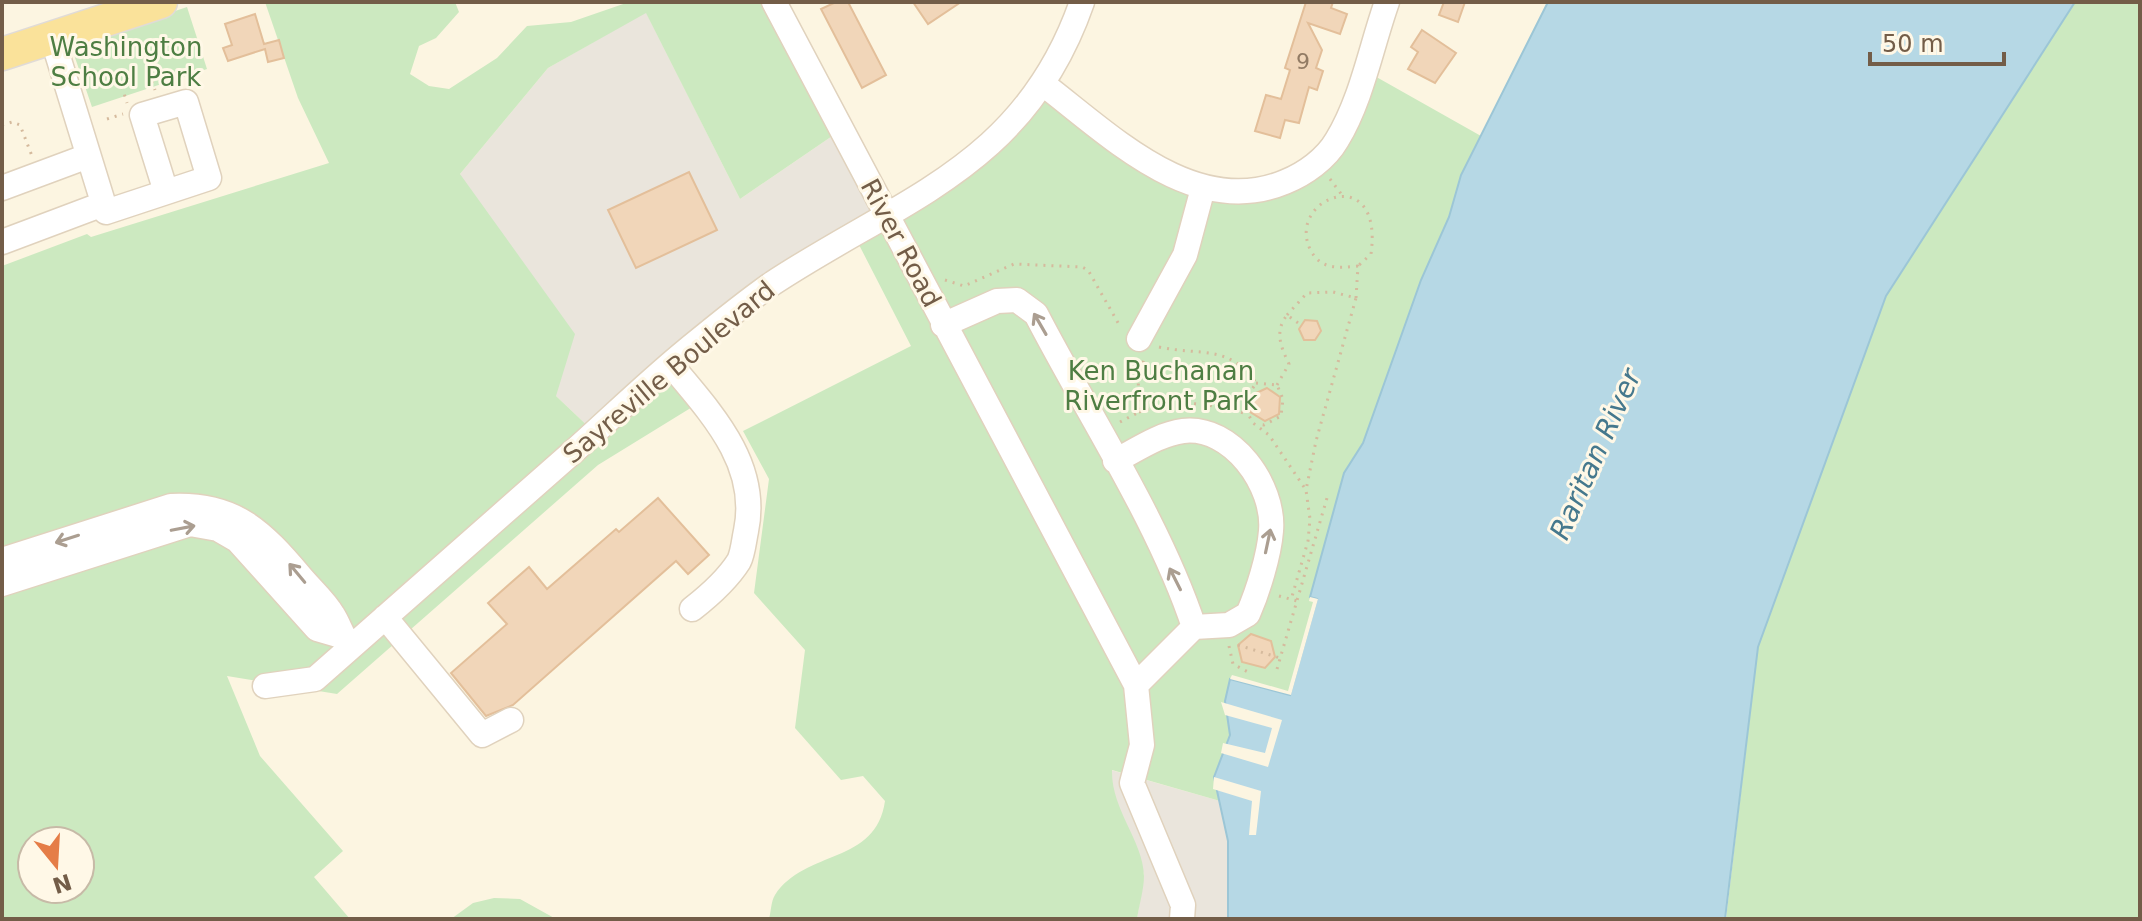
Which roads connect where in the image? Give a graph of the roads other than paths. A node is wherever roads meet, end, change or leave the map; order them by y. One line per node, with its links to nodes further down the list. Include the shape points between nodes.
1 (161, 2): 5 (main road)
2 (774, 2): 13 (street, River Road)
3 (1387, 2): 10 (street, via 1350,117 1314,166 1248,193)
4 (1079, 4): 7 (street, Sayreville Boulevard, via 1063,52)
5 (52, 37): 6 (main road); 8 (street)
6 (2, 54)
7 (1043, 84): 10 (street, via 1174,177); 13 (street, Sayreville Boulevard, via 981,154)
8 (88, 156): 9 (street); 12 (street)
9 (2, 188)
10 (1203, 188): 16 (street, via 1185,255)
11 (166, 192): 12 (street, via 106,212)
12 (103, 204): 14 (street)
13 (888, 218): 15 (street, River Road); 17 (street, Sayreville Boulevard, via 773,283)
14 (2, 242)
15 (943, 325): 18 (street, one-way to 15, via 1036,314 1017,300 997,301); 26 (street, River Road)
16 (1146, 342)
17 (671, 365): 22 (street, via 739,456 747,490 749,515 740,558 719,587); 23 (street, Sayreville Boulevard)
18 (1115, 461): 24 (street, one-way to 18, via 1184,595); 24 (street, one-way to 18, via 1229,625 1244,619 1251,607 1271,532 1271,509 1261,484 1228,443 1195,432 1163,437)
19 (224, 522): 20 (street, one-way to 20, via 198,505 171,506); 21 (street, one-way to 19, via 190,524); 25 (street, via 269,540 333,615)
20 (2, 560)
21 (2, 584)
22 (692, 609)
23 (385, 617): 25 (street, Sayreville Boulevard); 28 (street, via 482,735)
24 (1194, 627): 26 (street)
25 (346, 642): 27 (street, Sayreville Boulevard, via 315,679)
26 (1136, 685): 29 (street, via 1142,745 1132,783 1183,905)
27 (265, 686)
28 (511, 720)
29 (1182, 919)

